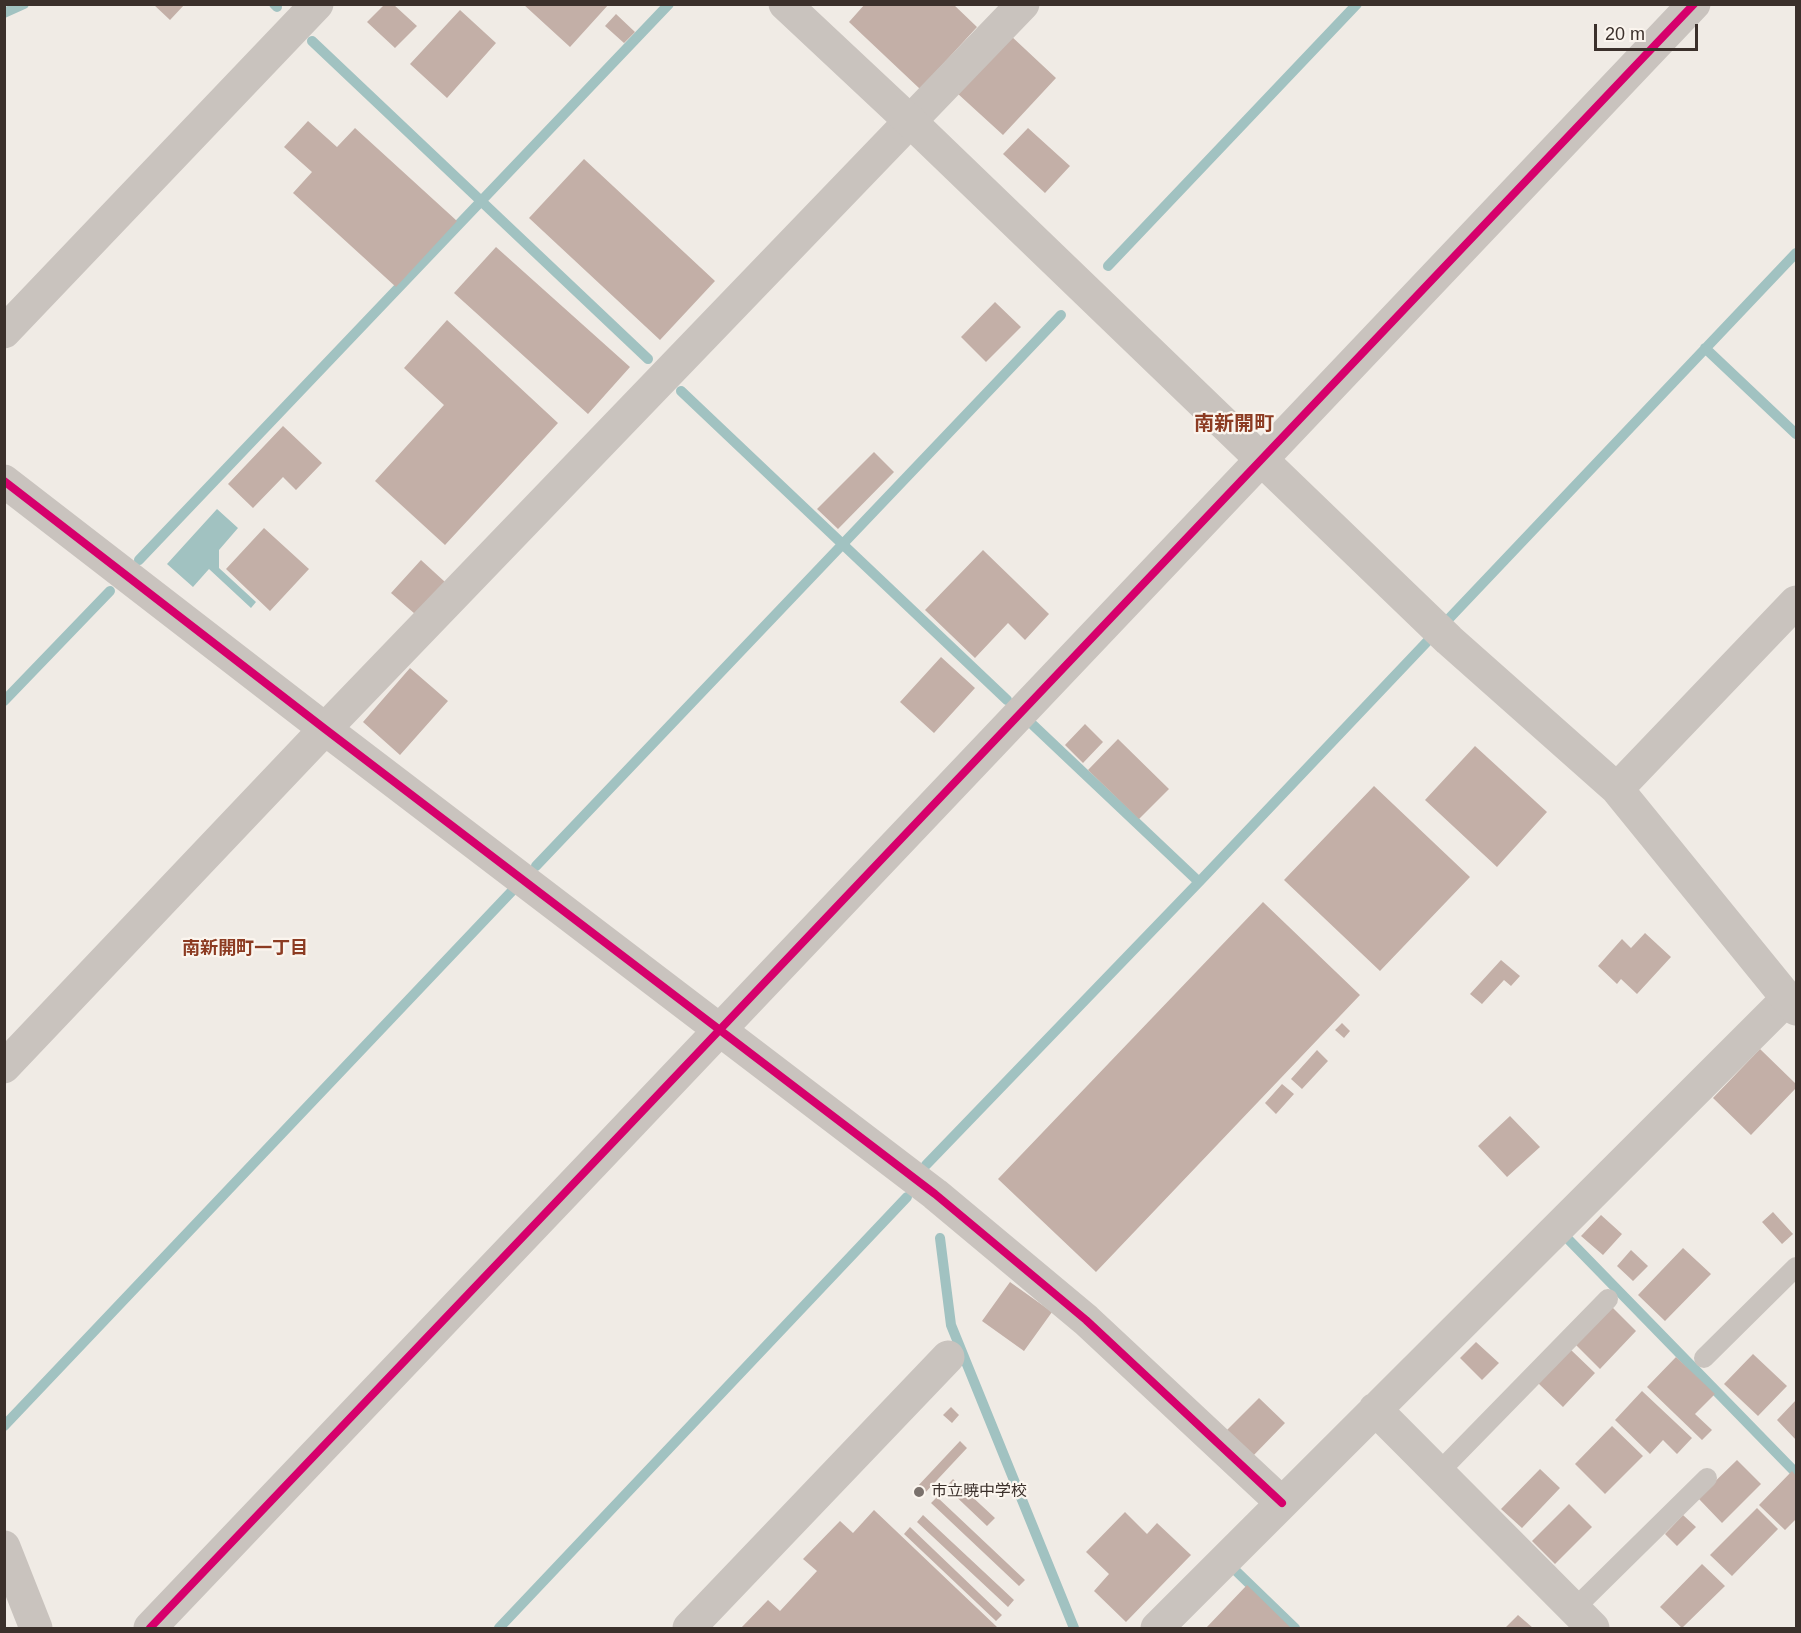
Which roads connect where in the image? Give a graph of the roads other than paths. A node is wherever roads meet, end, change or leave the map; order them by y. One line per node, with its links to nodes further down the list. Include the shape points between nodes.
1 (317, 4): 6 (street)
2 (785, 4): 5 (street)
3 (1023, 4): 5 (street)
4 (1694, 4): 7 (street)
5 (911, 122): 7 (street); 10 (street)
6 (4, 332)
7 (1263, 462): 11 (street, via 1438,629); 13 (street)
8 (4, 481): 10 (street)
9 (1797, 602): 11 (street)
10 (325, 729): 13 (street); 14 (street)
11 (1617, 789): 12 (street)
12 (1793, 1001): 19 (street)
13 (719, 1030): 22 (street, via 935,1194 1086,1320); 26 (street)
14 (4, 1066)
15 (1797, 1267): 18 (lane)
16 (1608, 1299): 20 (lane)
17 (948, 1357): 27 (street)
18 (1704, 1358)
19 (1376, 1409): 20 (street); 22 (street)
20 (1438, 1473): 24 (street)
21 (1707, 1478): 24 (lane)
22 (1282, 1503): 28 (street)
23 (4, 1547): 25 (street)
24 (1584, 1619)
25 (36, 1629)
26 (150, 1629)
27 (689, 1629)
28 (1157, 1629)

